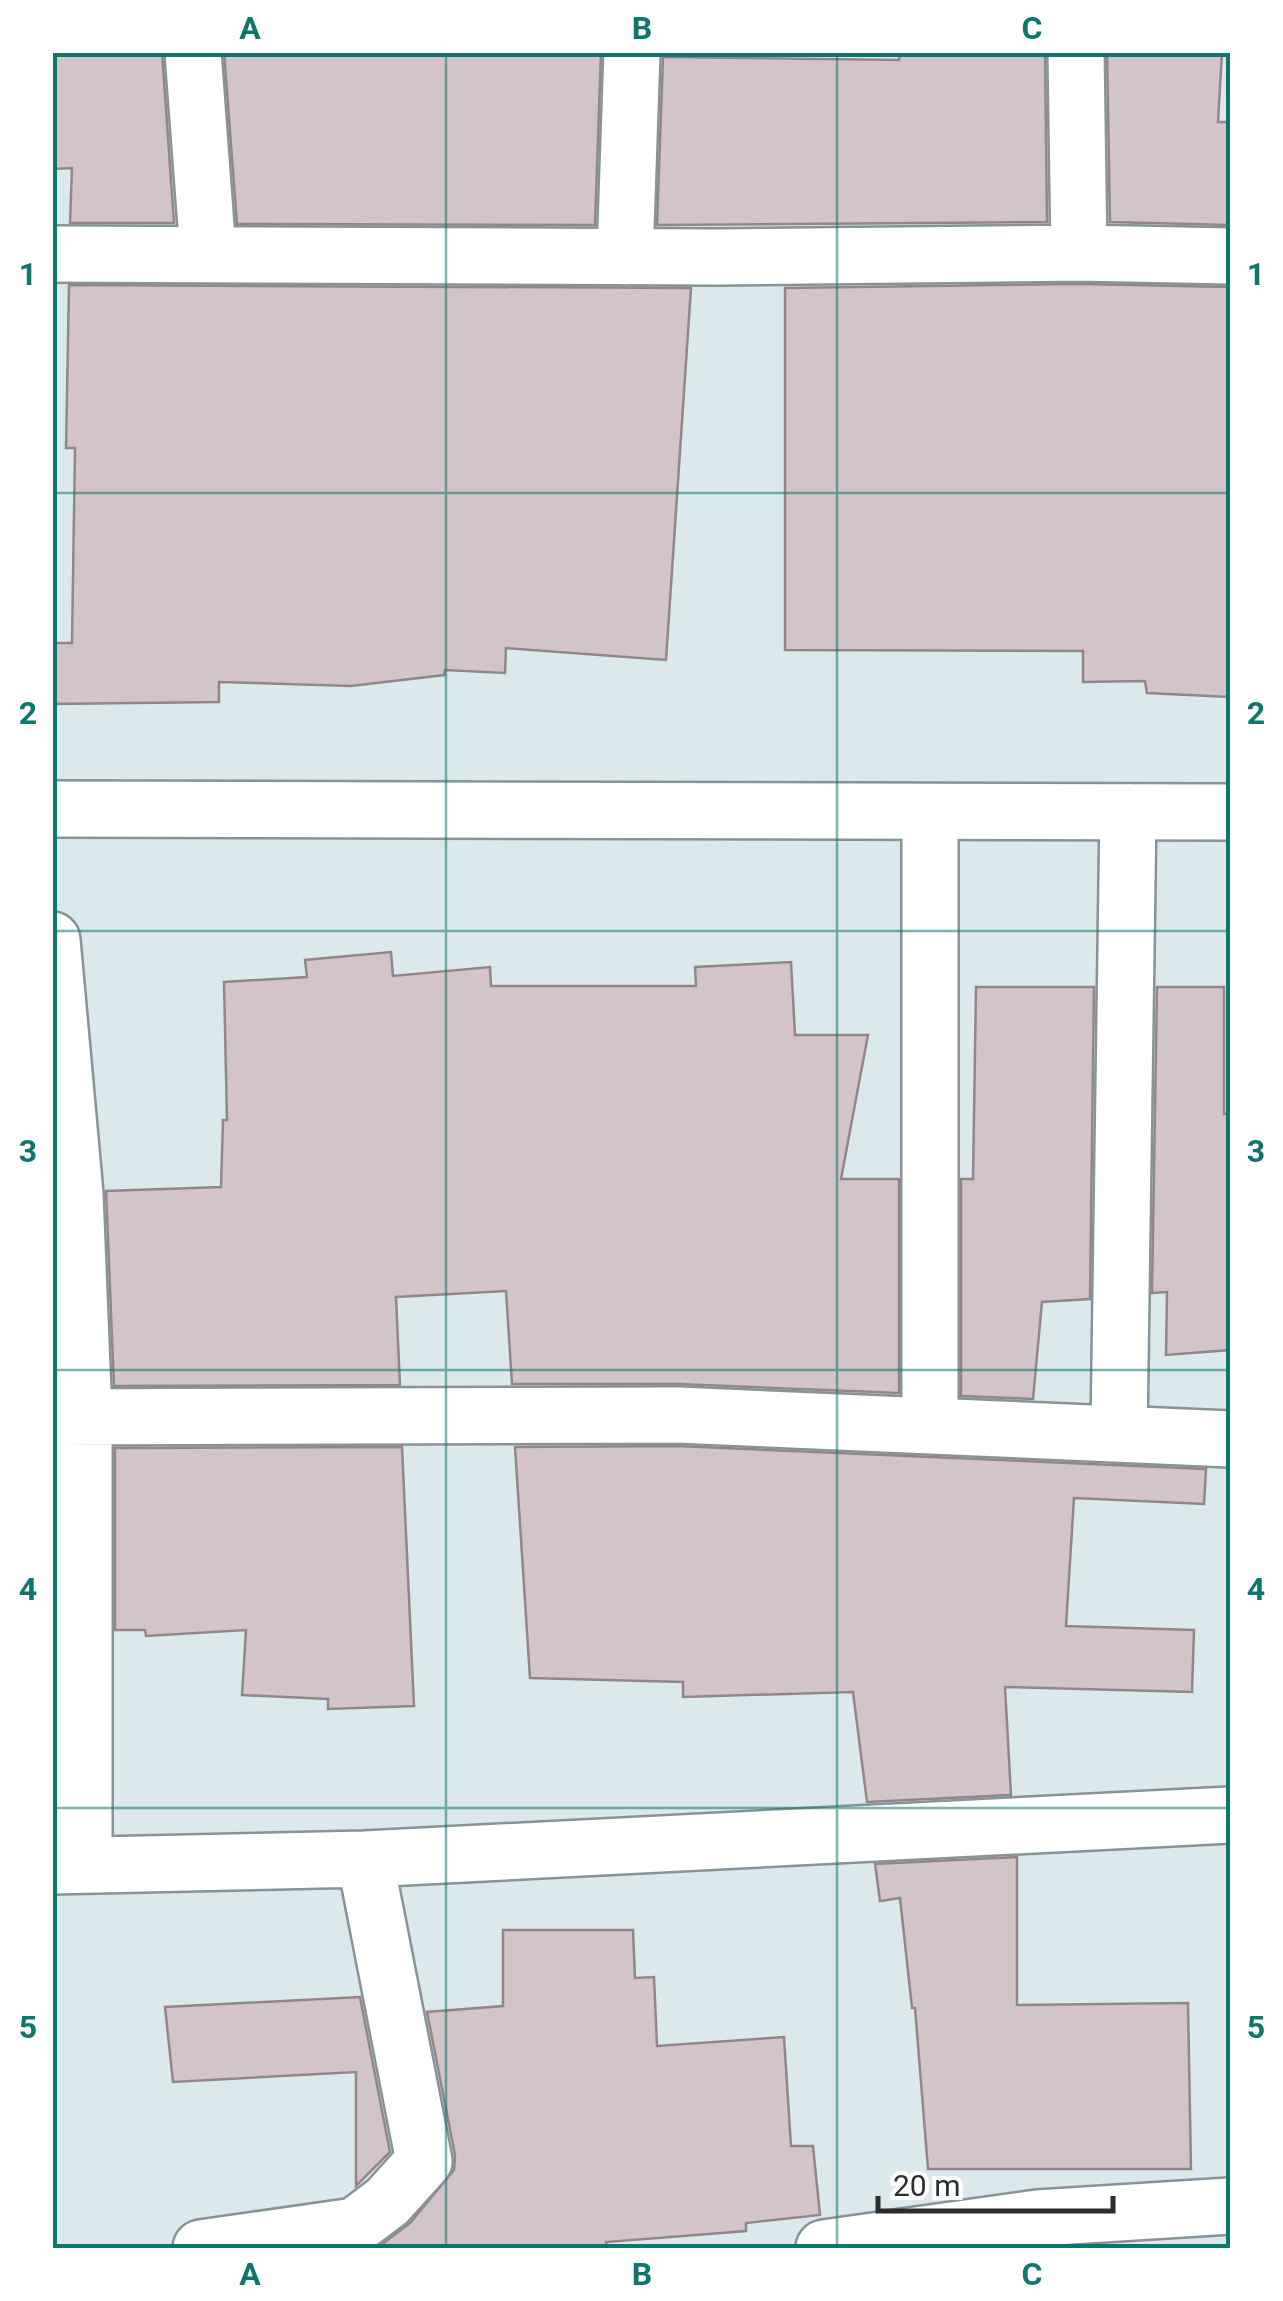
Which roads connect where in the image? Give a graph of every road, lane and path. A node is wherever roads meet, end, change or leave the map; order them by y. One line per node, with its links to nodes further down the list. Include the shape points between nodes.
1 (193, 52): 4 (street)
2 (632, 52): 8 (street)
3 (1076, 52): 5 (street)
4 (208, 253): 6 (street); 8 (street)
5 (1079, 253): 7 (street); 8 (street)
6 (52, 254)
7 (1230, 256)
8 (624, 257)
9 (52, 808): 10 (street)
10 (930, 812): 11 (street); 15 (street)
11 (1128, 812): 12 (street); 16 (street)
12 (1230, 812)
13 (52, 940): 14 (street, via 75,1194)
14 (68, 1416): 15 (street, via 678,1415); 20 (street)
15 (930, 1424): 16 (street)
16 (1119, 1432): 17 (street)
17 (1230, 1439)
18 (1230, 1814): 19 (street)
19 (365, 1859): 20 (street); 23 (street, via 424,2161 355,2226)
20 (68, 1865)
21 (1230, 2206): 22 (street)
22 (1074, 2232): 24 (street)
23 (201, 2248)
24 (824, 2248)

